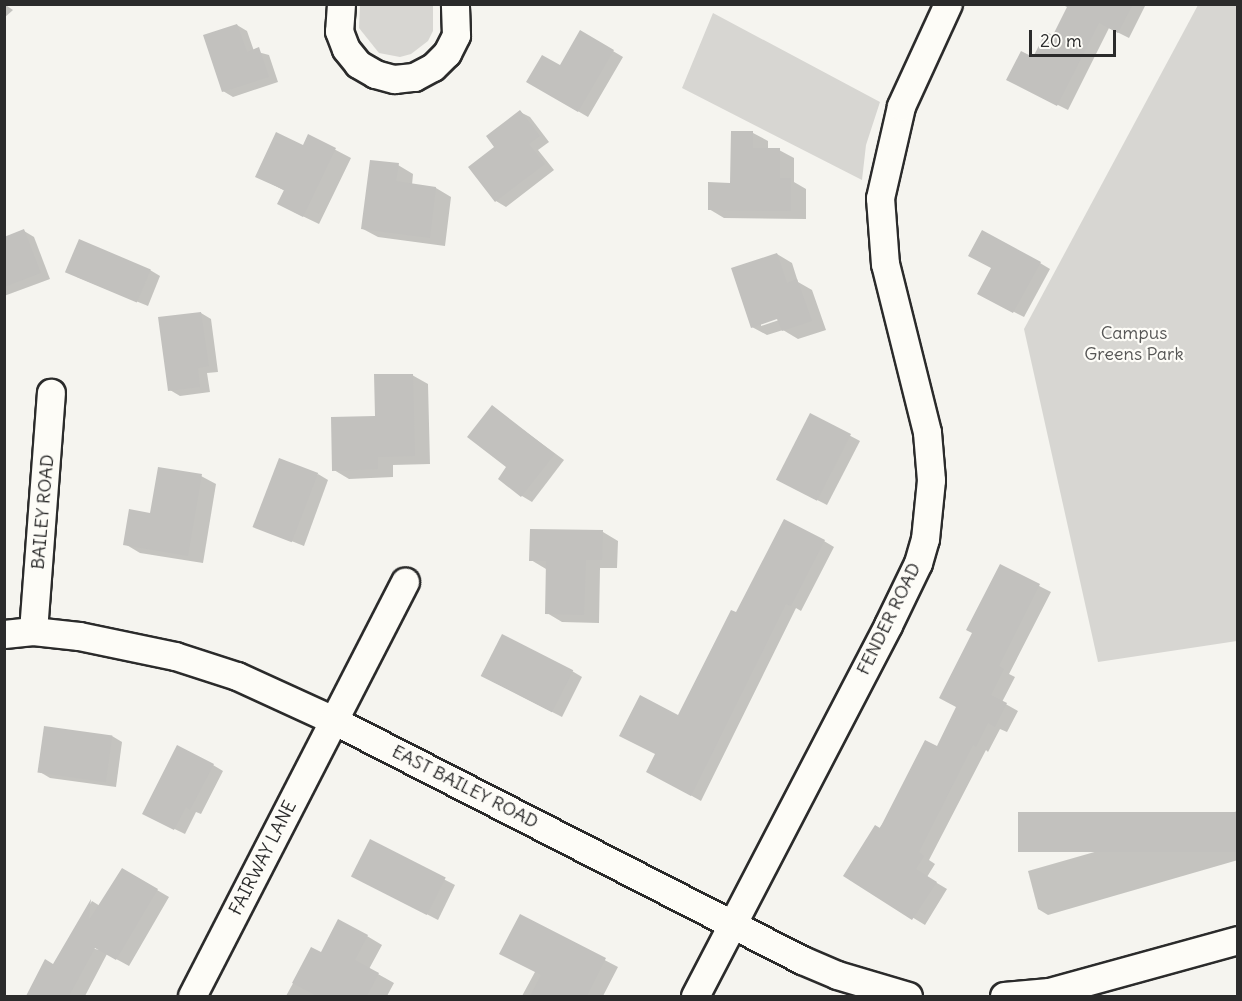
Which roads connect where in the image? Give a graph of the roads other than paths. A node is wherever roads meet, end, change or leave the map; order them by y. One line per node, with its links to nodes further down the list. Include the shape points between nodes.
1 (341, 4): 2 (street, via 339,31 346,49 358,64 394,79 414,77 433,67 447,53 456,35)
2 (455, 4)
3 (948, 4): 9 (street, FENDER ROAD, via 901,106 880,198 885,264 927,432 931,480 925,539 918,563 888,625)
4 (51, 393): 6 (street, BAILEY ROAD)
5 (405, 582): 8 (street)
6 (33, 632): 7 (street, EAST BAILEY ROAD); 8 (street, EAST BAILEY ROAD, via 79,636 175,656 237,676)
7 (4, 634)
8 (333, 720): 9 (street, EAST BAILEY ROAD); 11 (street, FAIRWAY LANE)
9 (732, 924): 12 (street, FENDER ROAD); 13 (street, EAST BAILEY ROAD, via 837,975)
10 (1238, 940): 14 (street, via 1049,992)
11 (192, 996)
12 (695, 996)
13 (908, 996)
14 (1004, 996)

